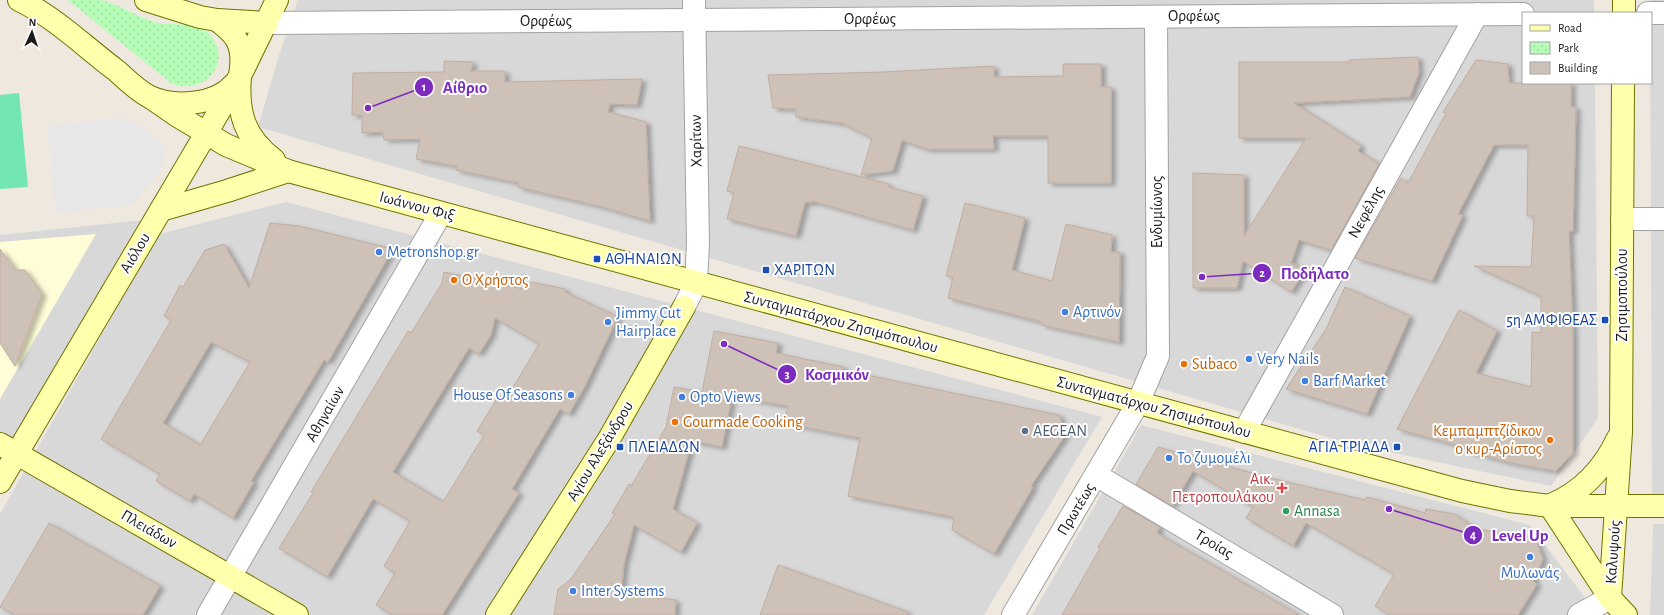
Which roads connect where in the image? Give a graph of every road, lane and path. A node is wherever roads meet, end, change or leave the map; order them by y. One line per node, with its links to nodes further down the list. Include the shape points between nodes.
1 (19, 0): 17 (street, Ιωάννου Φιξ, via 47,16)
2 (146, 0): 13 (street, Ορφέως)
3 (277, 0): 14 (street, Αιόλου)
4 (1624, 0): 7 (street)
5 (1099, 8): 6 (street, Ορφέως); 12 (street, Ορφέως)
6 (694, 10): 14 (street, Ορφέως); 24 (street, Χαρίτων, via 698,243)
7 (1624, 12)
8 (1652, 13): 9 (street)
9 (1664, 13)
10 (1477, 14): 11 (street, Ορφέως); 12 (street, Ορφέως); 26 (street, Νεφέλης)
11 (1522, 14)
12 (1156, 17): 25 (street, Ενδυμίωνος, via 1158,356)
13 (217, 20): 14 (street, Ορφέως); 15 (street, via 231,32 239,45 242,56)
14 (267, 23): 15 (street, Αιόλου)
15 (240, 76): 17 (street, via 228,91 201,102 179,103); 18 (street, Αιόλου); 19 (street, via 242,114 246,130 259,149)
16 (1623, 84): 23 (street, Ζησιμοπούλου)
17 (150, 97): 18 (street, Ιωάννου Φιξ)
18 (206, 134): 19 (street, Ιωάννου Φιξ); 20 (street, Αιόλου)
19 (288, 171): 20 (street); 21 (street, Ιωάννου Φιξ)
20 (161, 210): 28 (street, Αιόλου)
21 (441, 213): 24 (street, Ιωάννου Φιξ); 34 (street, Αθηναίων)
22 (1664, 218): 23 (street)
23 (1622, 219): 27 (street, Ζησιμοπούλου)
24 (696, 283): 25 (street, Συνταγματάρχου Ζησιμόπουλου); 38 (street, Αγίου Αλεξάνδρου, via 609,439)
25 (1138, 403): 26 (street, Συνταγματάρχου Ζησιμόπουλου); 29 (street, Πρωτέως)
26 (1244, 432): 31 (street, Συνταγματάρχου Ζησιμόπουλου, via 1462,491 1510,502)
27 (1621, 432): 31 (street, via 1599,470 1571,495); 32 (street, Ζησιμοπούλου)
28 (9, 449): 30 (street, Αιόλου); 34 (street, Πλειάδων)
29 (1096, 475): 39 (street, Πρωτέως); 40 (street, Τροίας)
30 (0, 482)
31 (1550, 506): 32 (street, Συνταγματάρχου Ζησιμόπουλου); 35 (street)
32 (1616, 506): 33 (street, Συνταγματάρχου Ζησιμόπουλου); 35 (street, Καλυψούς)
33 (1664, 506)
34 (230, 577): 36 (street, Αθηναίων); 37 (street, Πλειάδων)
35 (1610, 598): 41 (street); 42 (street, Καλυψούς)
36 (208, 615)
37 (297, 615)
38 (497, 615)
39 (1013, 615)
40 (1332, 615)
41 (1579, 615)
42 (1626, 615)

